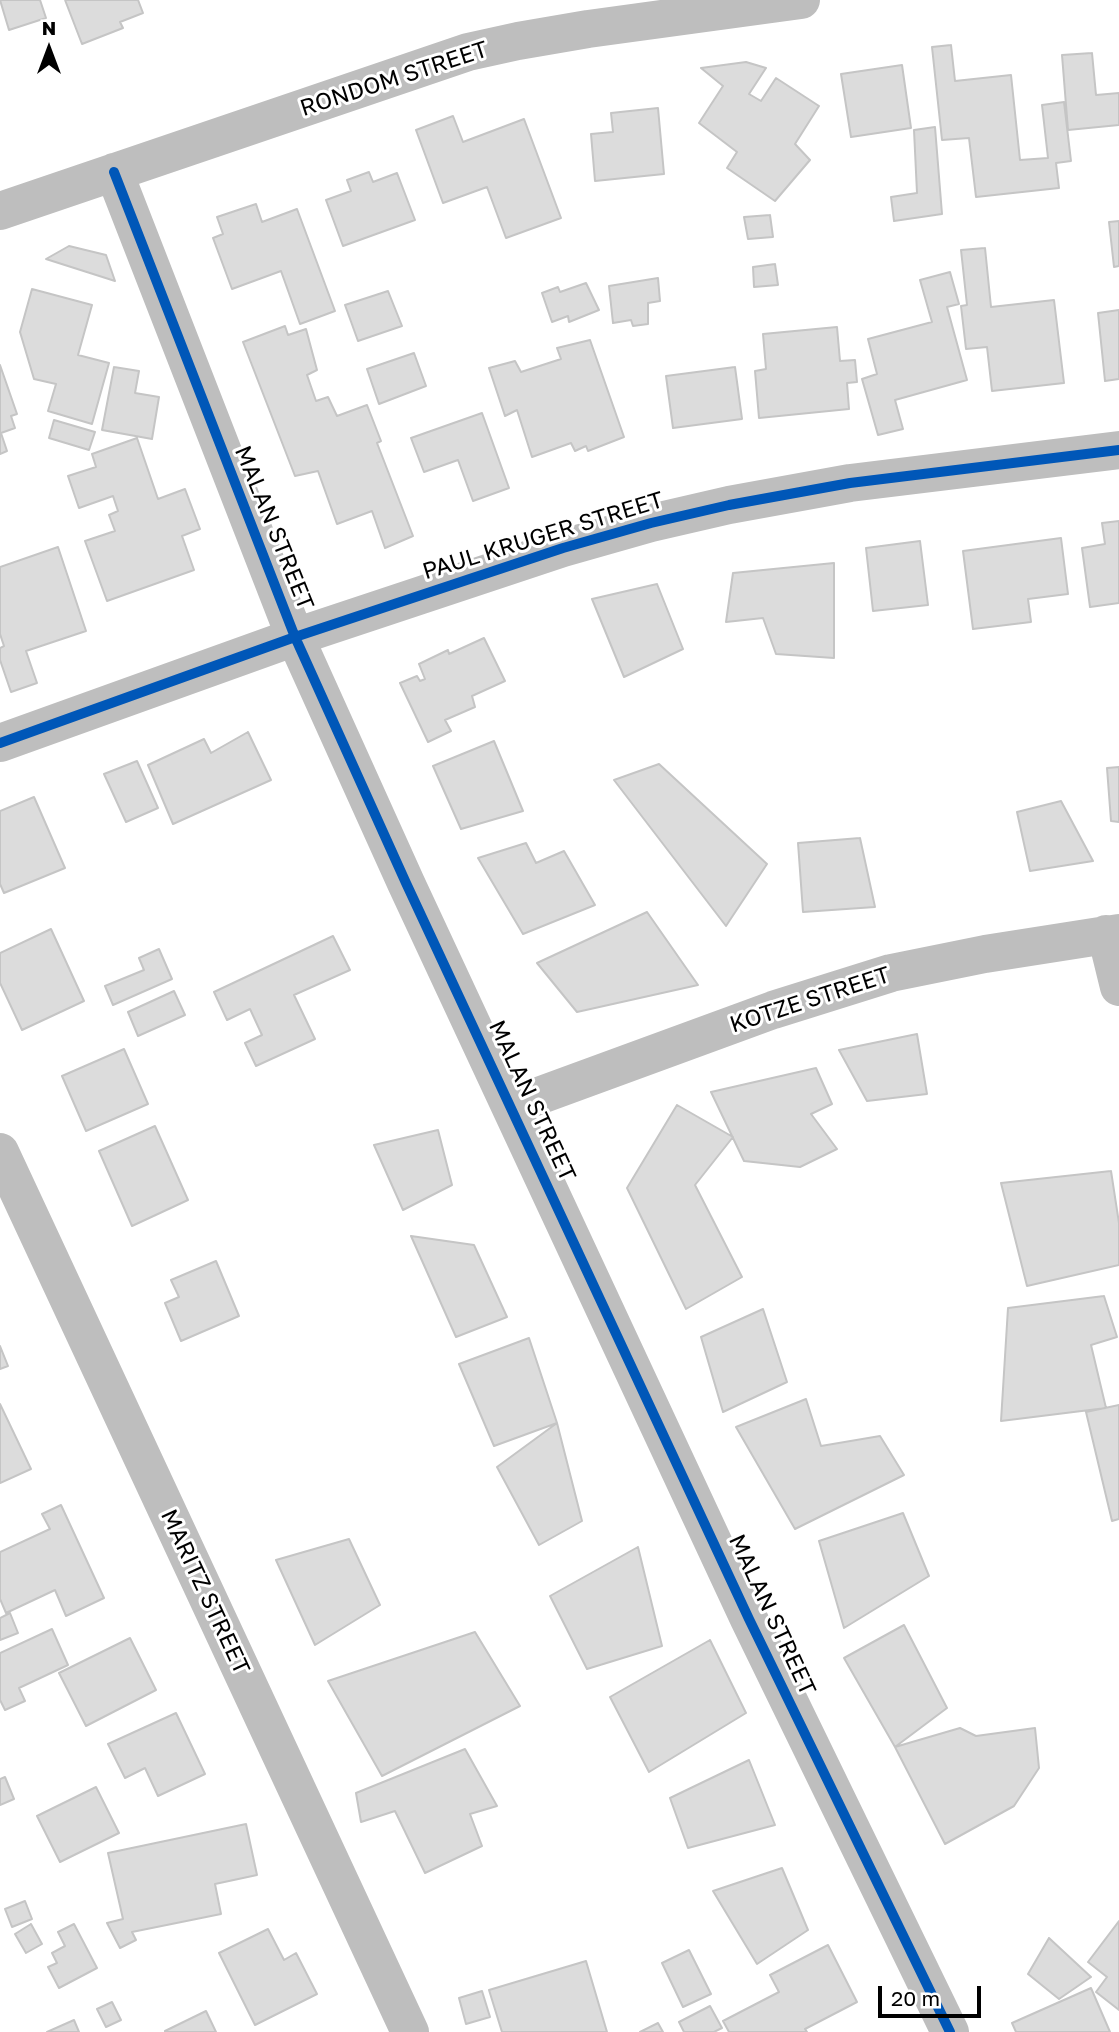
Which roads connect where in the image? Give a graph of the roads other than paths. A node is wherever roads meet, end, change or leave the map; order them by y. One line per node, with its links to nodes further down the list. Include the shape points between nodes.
1 (801, 0): 2 (street, RONDOM STREET)
2 (720, 6): 3 (street, RONDOM STREET, via 468,52)
3 (114, 172): 4 (street, RONDOM STREET); 6 (street, MALAN STREET)
4 (0, 211)
5 (1119, 450): 6 (street, PAUL KRUGER STREET, via 850,483 729,505 563,548)
6 (295, 636): 7 (street, PAUL KRUGER STREET); 10 (street, MALAN STREET)
7 (0, 743)
8 (1113, 934): 9 (street); 10 (street, KOTZE STREET, via 891,973 774,1010)
9 (1119, 987)
10 (511, 1106): 13 (street, MALAN STREET, via 749,1619)
11 (0, 1152): 12 (street, MARITZ STREET)
12 (410, 2032)
13 (950, 2032)

